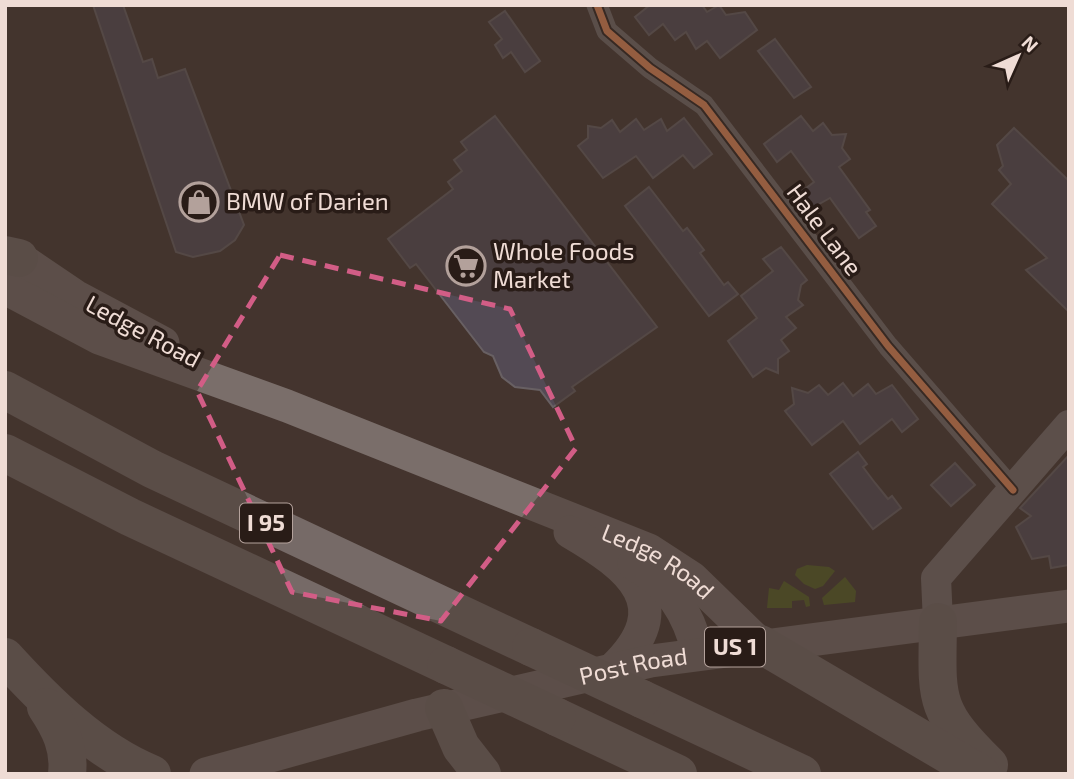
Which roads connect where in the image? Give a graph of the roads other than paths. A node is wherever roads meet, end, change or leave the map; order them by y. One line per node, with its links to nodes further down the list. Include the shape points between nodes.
1 (597, 5): 7 (street, Hale Lane, via 607,32 704,105 888,346)
2 (9, 262): 6 (main road, Ledge Road, via 286,406)
3 (5, 390): 21 (highway, I 95, bridge, via 152,469)
4 (1069, 425): 7 (street)
5 (5, 453): 20 (highway, I 95, bridge, via 130,517)
6 (499, 490): 8 (main road, Ledge Road); 11 (main road, Ledge Road, via 664,558 705,590)
7 (1013, 490): 10 (street, via 936,578)
8 (597, 548): 12 (main road, Ledge Road, via 639,566 670,591 686,614); 14 (main road, Ledge Road, via 637,583 646,604 641,632)
9 (1069, 606): 10 (main road, Post Road / US 1)
10 (938, 622): 11 (main road, Post Road / US 1); 23 (highway, via 939,699 960,735)
11 (760, 644): 12 (main road, Post Road / US 1); 22 (highway)
12 (698, 652): 14 (main road, Post Road / US 1)
13 (14, 667): 16 (highway, via 62,735); 17 (highway, via 95,741)
14 (614, 668): 15 (main road, Post Road / US 1)
15 (444, 708): 18 (main road, Post Road / US 1); 19 (highway, via 461,747)
16 (66, 774)
17 (152, 774)
18 (206, 774)
19 (482, 774)
20 (678, 774)
21 (802, 774)
22 (981, 774)
23 (999, 774)

